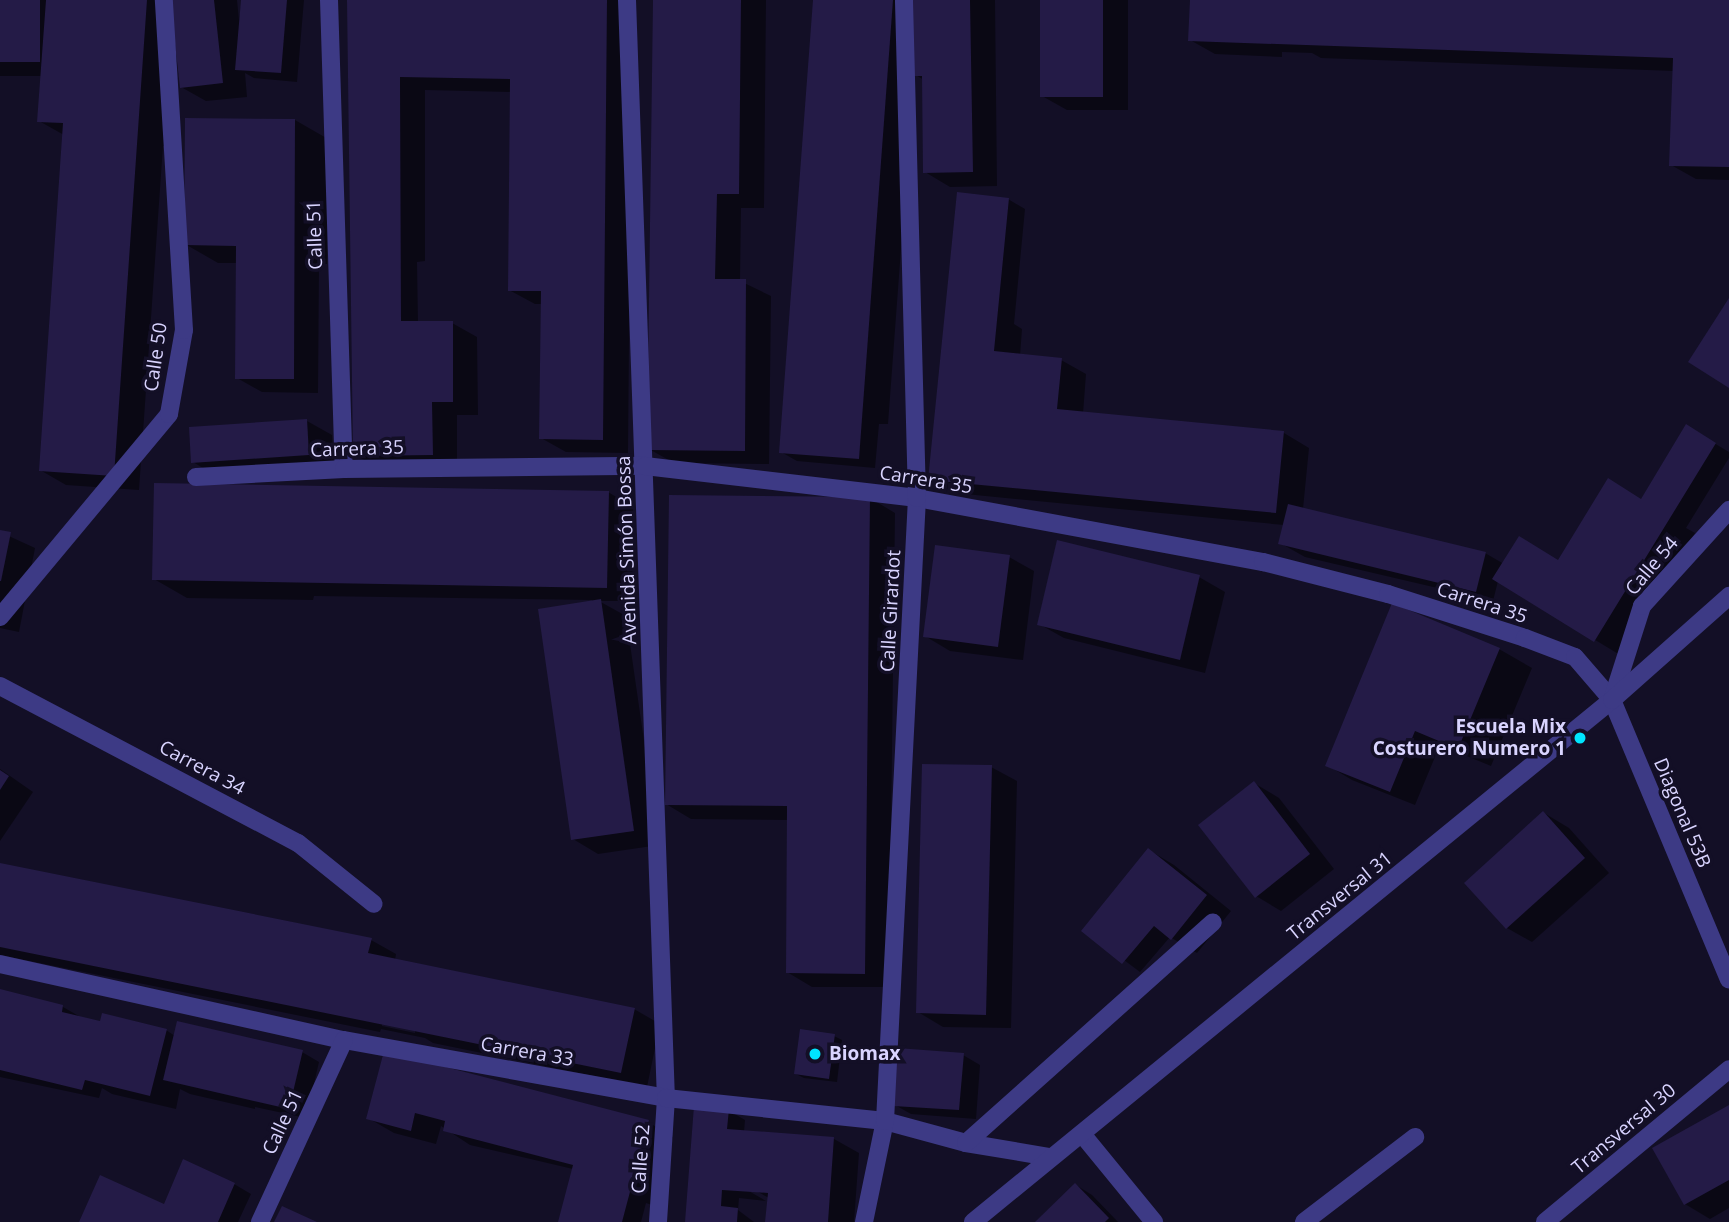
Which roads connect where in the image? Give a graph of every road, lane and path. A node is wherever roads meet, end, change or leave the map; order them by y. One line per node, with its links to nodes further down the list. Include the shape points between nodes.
1 (164, 0): 11 (street, Calle 50, via 184,330 169,414)
2 (329, 0): 6 (street, Calle 51)
3 (627, 0): 5 (street, Avenida Simón Bossa)
4 (904, 0): 8 (street, Calle Girardot)
5 (645, 466): 6 (street, Carrera 35); 8 (street, Carrera 35); 20 (street, Avenida Simón Bossa)
6 (344, 469): 7 (street, Carrera 35)
7 (196, 477)
8 (918, 498): 13 (street, Carrera 35, via 1263,562 1388,594 1575,657); 21 (street, Calle Girardot)
9 (1729, 510): 13 (street, Calle 54, via 1642,606)
10 (1729, 596): 13 (street, Transversal 31)
11 (0, 617)
12 (0, 686): 14 (street, Carrera 34, via 298,842)
13 (1612, 700): 17 (street, Diagonal 53B); 22 (street, Transversal 31)
14 (374, 904)
15 (1213, 922): 24 (street)
16 (0, 964): 18 (street, Carrera 33)
17 (1729, 980)
18 (344, 1040): 20 (street, Carrera 33); 26 (street, Calle 51)
19 (1729, 1069): 32 (street, Transversal 30)
20 (666, 1098): 21 (street, Carrera 33); 27 (street, Calle 52)
21 (885, 1121): 24 (street, Carrera 33); 28 (street, Calle Girardot)
22 (1082, 1135): 25 (street, Transversal 31); 30 (street)
23 (1415, 1137): 31 (street)
24 (966, 1143): 25 (street, Carrera 33)
25 (1050, 1157): 29 (street, Transversal 31)
26 (260, 1222)
27 (658, 1222)
28 (864, 1222)
29 (973, 1222)
30 (1154, 1222)
31 (1304, 1222)
32 (1545, 1222)

